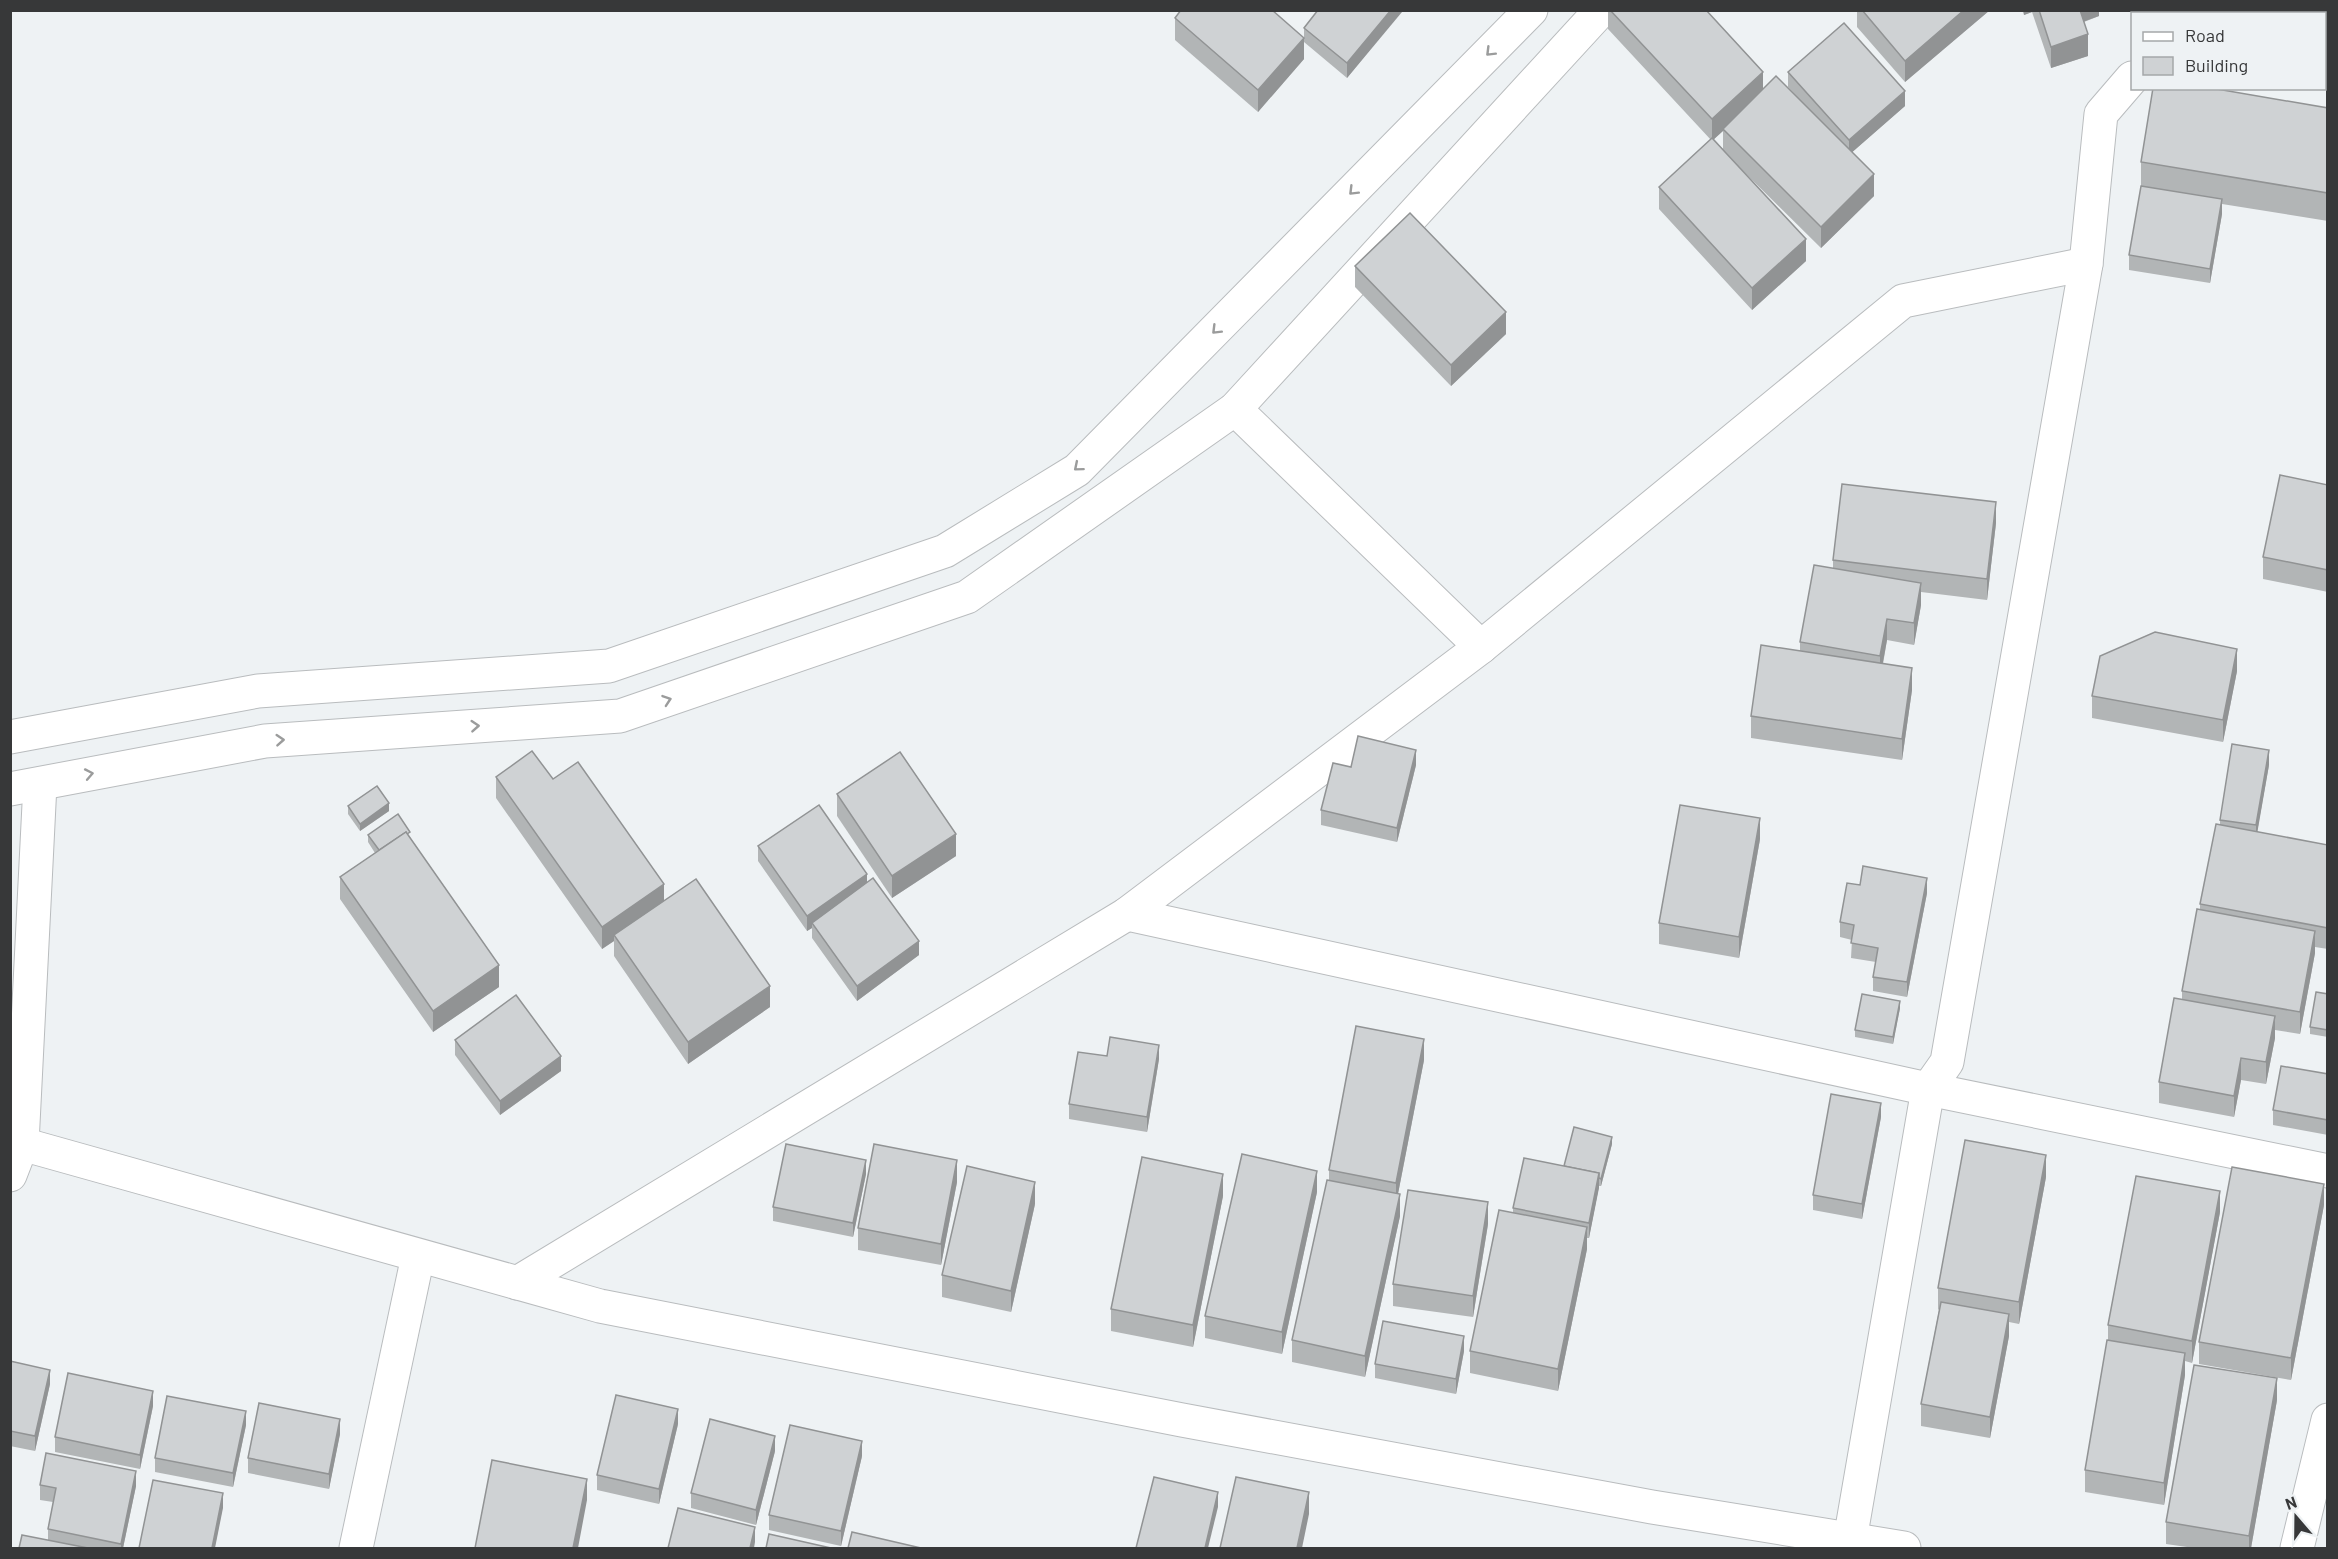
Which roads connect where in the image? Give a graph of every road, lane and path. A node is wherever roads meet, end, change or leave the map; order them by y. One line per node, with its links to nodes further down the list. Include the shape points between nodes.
1 (1531, 10): 7 (street, one-way to 7, via 1077,470 945,551 609,666 258,691)
2 (1601, 10): 5 (street)
3 (2131, 80): 4 (street, via 2101,114)
4 (2086, 264): 6 (street, via 1903,300); 10 (street, via 1947,1062)
5 (1235, 409): 6 (street); 8 (street, one-way to 5, via 265,741 620,716 967,597)
6 (1481, 647): 9 (street)
7 (10, 737)
8 (25, 786): 11 (street)
9 (1127, 914): 10 (street); 15 (street)
10 (1928, 1089): 12 (street); 17 (street)
11 (22, 1144): 13 (street); 14 (street)
12 (2328, 1171)
13 (10, 1174)
14 (418, 1256): 15 (street); 18 (street)
15 (517, 1283): 17 (street, via 600,1306 1182,1420)
16 (2328, 1419): 20 (street)
17 (1850, 1540): 19 (street)
18 (356, 1548)
19 (1904, 1548)
20 (2297, 1548)

